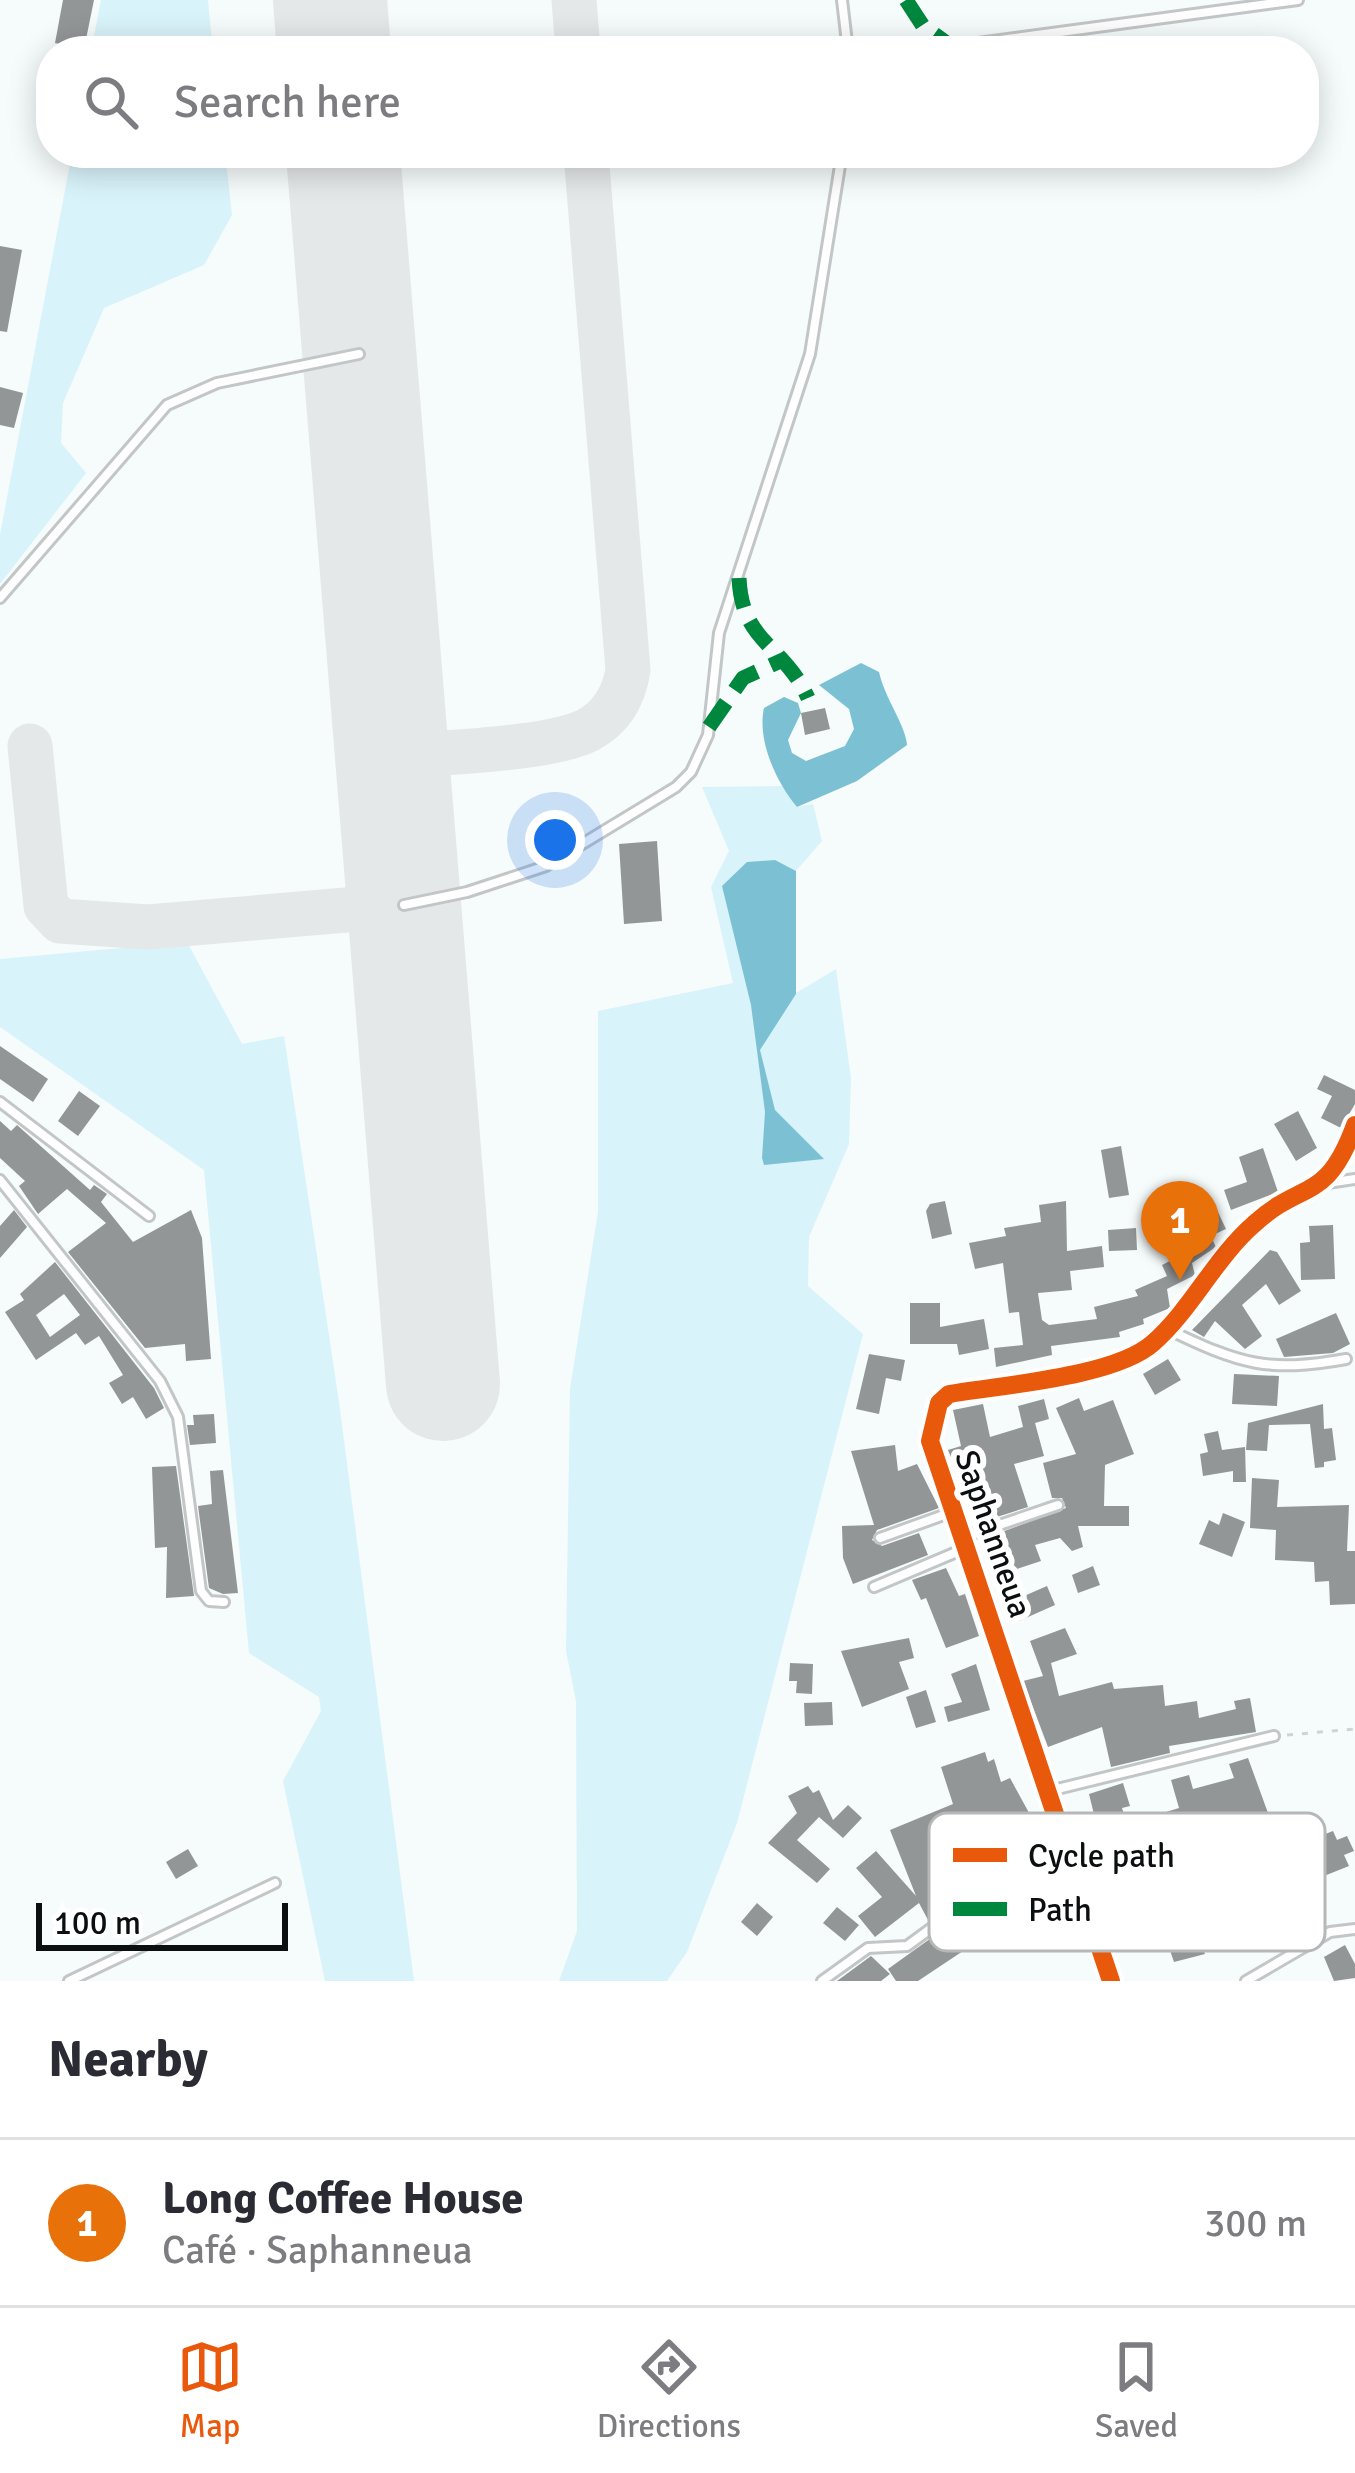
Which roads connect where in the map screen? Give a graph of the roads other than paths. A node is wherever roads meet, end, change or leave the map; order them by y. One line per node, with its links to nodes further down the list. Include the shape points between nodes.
1 (842, 0): 3 (lane)
2 (1298, 0): 4 (lane)
3 (846, 36)
4 (1030, 36)
5 (840, 168): 8 (lane, via 810,354 719,633 708,735 691,772 546,866)
6 (359, 354): 7 (lane, via 217,383 167,405)
7 (0, 598)
8 (404, 905)
9 (0, 1102): 14 (lane)
10 (1355, 1125): 13 (street, Saphanneua, via 1341,1162)
11 (1355, 1179): 13 (lane)
12 (0, 1180): 22 (lane, via 160,1381 178,1417 201,1591)
13 (1319, 1184): 15 (street, Saphanneua, via 1259,1219)
14 (149, 1216)
15 (1167, 1330): 16 (lane, via 1228,1358 1288,1369); 18 (street, Saphanneua, via 1148,1348 1102,1365 949,1394 930,1441)
16 (1346, 1359)
17 (1058, 1505): 20 (lane)
18 (954, 1511): 19 (lane); 20 (street, Saphanneua)
19 (880, 1538)
20 (964, 1543): 21 (lane); 24 (street, Saphanneua)
21 (874, 1587)
22 (224, 1602)
23 (1274, 1736): 24 (lane)
24 (1048, 1791): 25 (street, Saphanneua)
25 (1055, 1813)
26 (275, 1883): 32 (lane)
27 (1355, 1929): 29 (lane)
28 (929, 1931): 33 (lane, via 908,1946 868,1948)
29 (1325, 1935)
30 (1101, 1951): 34 (street, Saphanneua)
31 (1297, 1951): 35 (lane)
32 (69, 1981)
33 (822, 1981)
34 (1111, 1981)
35 (1246, 1981)

